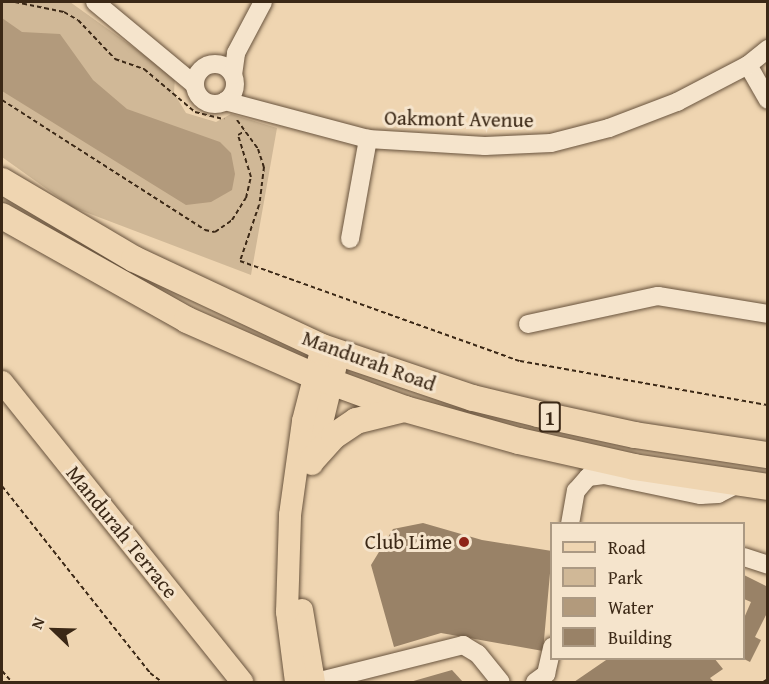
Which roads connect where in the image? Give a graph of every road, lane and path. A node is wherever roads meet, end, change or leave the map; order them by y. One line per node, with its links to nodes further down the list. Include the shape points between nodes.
1 (15, 2): 15 (path, via 71,16 115,59 144,69 195,112 234,117)
2 (95, 2): 6 (street)
3 (255, 2): 7 (street)
4 (263, 2): 9 (street, via 239,47)
5 (768, 49): 8 (street, Oakmont Avenue)
6 (172, 64): 7 (street); 10 (street)
7 (207, 65): 9 (street, via 224,66); 10 (street)
8 (748, 65): 12 (street); 16 (street, Oakmont Avenue, via 677,102 609,128 551,143 475,146)
9 (234, 78): 13 (street, via 233,93); 14 (street, Oakmont Avenue)
10 (195, 85): 13 (street, via 206,102)
11 (2, 100): 15 (path, via 204,230 215,232 232,220 246,198 251,177 238,135)
12 (768, 100)
13 (225, 101): 14 (street, Oakmont Avenue)
14 (277, 113): 16 (street, Oakmont Avenue)
15 (245, 131): 25 (path, via 258,149 264,167 259,205 240,261 520,361)
16 (368, 139): 19 (street)
17 (2, 181): 22 (highway, Mandurah Road / 1, via 134,260)
18 (2, 216): 23 (highway, Mandurah Road / 1, via 187,320)
19 (350, 239)
20 (768, 314): 21 (street, via 658,296)
21 (528, 324)
22 (330, 349): 23 (main road); 27 (highway, Mandurah Road / 1, via 473,398 538,414 635,435)
23 (321, 378): 26 (highway, Mandurah Road / 1); 28 (main road); 41 (main road, via 286,561 287,612)
24 (2, 382): 40 (main road, Mandurah Terrace)
25 (768, 405)
26 (405, 409): 28 (highway, via 356,421 334,436); 29 (highway, Mandurah Road / 1, via 599,459)
27 (768, 455)
28 (313, 459): 42 (main road, via 304,504 300,563 302,608)
29 (738, 484): 31 (highway, Mandurah Road / 1); 32 (street, via 718,494 701,495 604,476 588,477 576,491)
30 (2, 486): 39 (path, via 150,673)
31 (768, 487)
32 (570, 522)
33 (745, 557): 34 (street)
34 (768, 565)
35 (550, 656): 44 (street, via 546,674)
36 (2, 671): 38 (path)
37 (768, 679): 45 (path)
38 (12, 682)
39 (162, 682)
40 (242, 682)
41 (296, 682)
42 (315, 682): 43 (street, via 463,645 478,654)
43 (501, 682)
44 (535, 682)
45 (763, 682)

